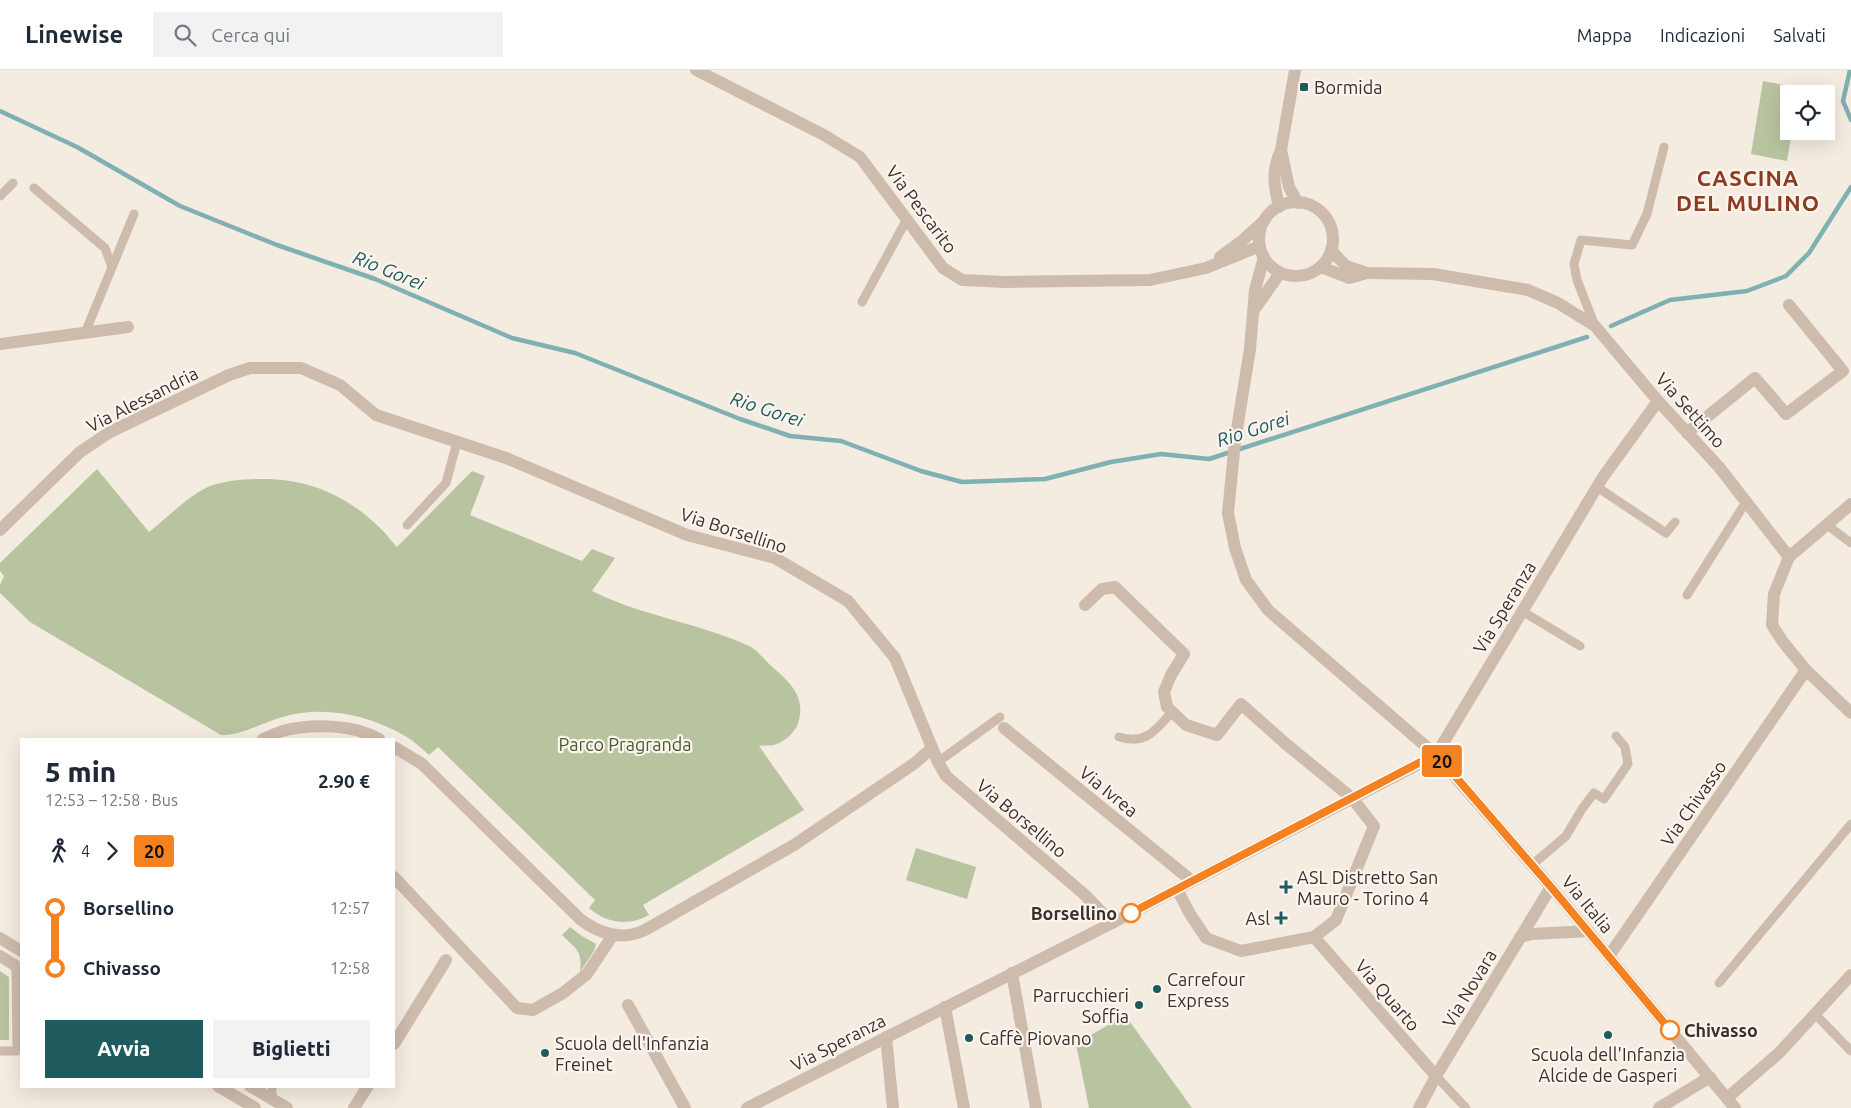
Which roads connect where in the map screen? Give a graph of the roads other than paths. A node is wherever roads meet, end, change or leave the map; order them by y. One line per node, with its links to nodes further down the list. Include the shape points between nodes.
1 (696, 70): 11 (street, Via Pescarito, via 860,157)
2 (1296, 70): 4 (street)
3 (1664, 147): 23 (lane, via 1647,214 1632,245 1581,240 1574,264 1576,280)
4 (1281, 150): 8 (street, via 1289,187); 9 (street, via 1273,178)
5 (13, 182): 7 (lane)
6 (34, 188): 16 (lane, via 105,248)
7 (0, 196)
8 (1298, 202): 9 (street); 13 (street, via 1308,204 1324,215 1333,238)
9 (1279, 207): 12 (street)
10 (134, 214): 16 (lane)
11 (907, 219): 17 (street, Via Pescarito, via 943,268 962,280 1150,280); 20 (lane)
12 (1264, 221): 14 (street, via 1260,233); 17 (street)
13 (1332, 250): 15 (street); 19 (street, Via Settimo, via 1346,266)
14 (1262, 252): 17 (street, Via Pescarito); 18 (street); 22 (street, Via Italia)
15 (1321, 266): 18 (street, via 1302,276); 19 (street, Via Settimo, via 1349,278)
16 (112, 267): 25 (lane)
17 (1206, 268)
18 (1280, 273): 22 (street)
19 (1367, 273): 23 (street, Via Settimo, via 1433,274 1528,290)
20 (862, 302)
21 (1789, 305): 29 (street, via 1842,370 1786,414 1755,378)
22 (1254, 310): 54 (street, Via Italia, via 1228,513 1246,580 1268,610)
23 (1595, 326): 28 (street, Via Settimo)
24 (128, 327): 25 (street)
25 (85, 333): 26 (street)
26 (0, 344)
27 (301, 368): 30 (street, Via Borsellino, via 340,385 376,415); 37 (street, Via Alessandria, via 250,368 229,374 110,432 80,452)
28 (1658, 401): 29 (street, Via Settimo); 31 (street, Via Speranza)
29 (1687, 433): 32 (street, Via Settimo)
30 (457, 442): 35 (lane, via 446,483); 53 (street, Via Borsellino, via 506,458 687,535 775,558 848,601 895,658)
31 (1597, 487): 34 (lane, via 1666,533); 42 (street, Via Speranza)
32 (1746, 502): 39 (street, Via Settimo); 40 (lane)
33 (1851, 504): 36 (street)
34 (1675, 522)
35 (407, 525)
36 (1827, 525): 38 (lane); 39 (street)
37 (0, 530)
38 (1851, 543)
39 (1789, 558): 44 (street, via 1774,594 1772,625)
40 (1687, 595)
41 (1085, 604): 45 (street, via 1102,589 1115,587 1184,654 1164,692 1167,707)
42 (1522, 611): 43 (lane); 54 (street, Via Speranza)
43 (1580, 646)
44 (1806, 670): 46 (street); 71 (street, Via Chivasso)
45 (1172, 712): 49 (lane, via 1151,735 1130,741); 56 (street, via 1186,725 1217,734 1241,704)
46 (1851, 713)
47 (1002, 722): 55 (lane); 60 (street, Via Ivrea)
48 (1616, 736): 58 (lane, via 1625,747 1628,764 1604,798 1594,793 1566,836)
49 (1119, 737)
50 (266, 738): 51 (street, via 286,730 331,726)
51 (377, 738)
52 (395, 748): 65 (street, via 422,764 580,919)
53 (932, 748): 55 (street, Via Borsellino); 65 (street, via 794,845 645,930)
54 (1436, 754): 56 (street, Via Speranza); 58 (street, Via Italia)
55 (938, 762): 63 (street, Via Borsellino, via 946,776)
56 (1352, 798): 60 (street, Via Speranza); 66 (street, via 1374,826 1336,920)
57 (1851, 824): 75 (lane)
58 (1532, 865): 61 (street, Via Italia)
59 (395, 878): 65 (street, via 517,1008 533,1010 569,989 587,974)
60 (1192, 881): 62 (street, Via Speranza)
61 (1551, 887): 64 (street, Via Italia); 67 (street, Via Novara)
62 (1177, 889): 63 (street, Via Speranza); 66 (street, via 1206,938 1241,951)
63 (1112, 922): 74 (street, Via Speranza)
64 (1588, 931): 67 (street); 71 (street, Via Italia)
65 (613, 935)
66 (1314, 937): 84 (street, Via Quarto)
67 (1520, 937): 84 (street, Via Novara)
68 (0, 938): 69 (street)
69 (20, 950)
70 (0, 956): 73 (street)
71 (1609, 956): 85 (street, Via Italia)
72 (446, 960): 81 (street)
73 (19, 968): 83 (lane, via 17,1051)
74 (1012, 973): 78 (street, Via Speranza); 97 (street)
75 (1719, 983)
76 (1848, 984): 79 (street)
77 (628, 1005): 93 (street)
78 (945, 1007): 80 (street, Via Speranza); 96 (street)
79 (1815, 1014): 82 (lane); 89 (street, via 1779,1052)
80 (886, 1037): 94 (street, Via Speranza); 95 (street)
81 (395, 1042)
82 (1851, 1051)
83 (0, 1052)
84 (1436, 1076): 98 (street, Via Novara); 99 (lane)
85 (1710, 1077): 89 (street, Via Italia); 100 (street)
86 (221, 1088): 90 (street)
87 (367, 1088): 92 (street)
88 (267, 1091): 91 (street)
89 (1727, 1098): 101 (street)
90 (255, 1108)
91 (287, 1108)
92 (354, 1108)
93 (685, 1108)
94 (747, 1108)
95 (893, 1108)
96 (964, 1108)
97 (1036, 1108)
98 (1419, 1108)
99 (1466, 1108)
100 (1659, 1108)
101 (1735, 1108)

